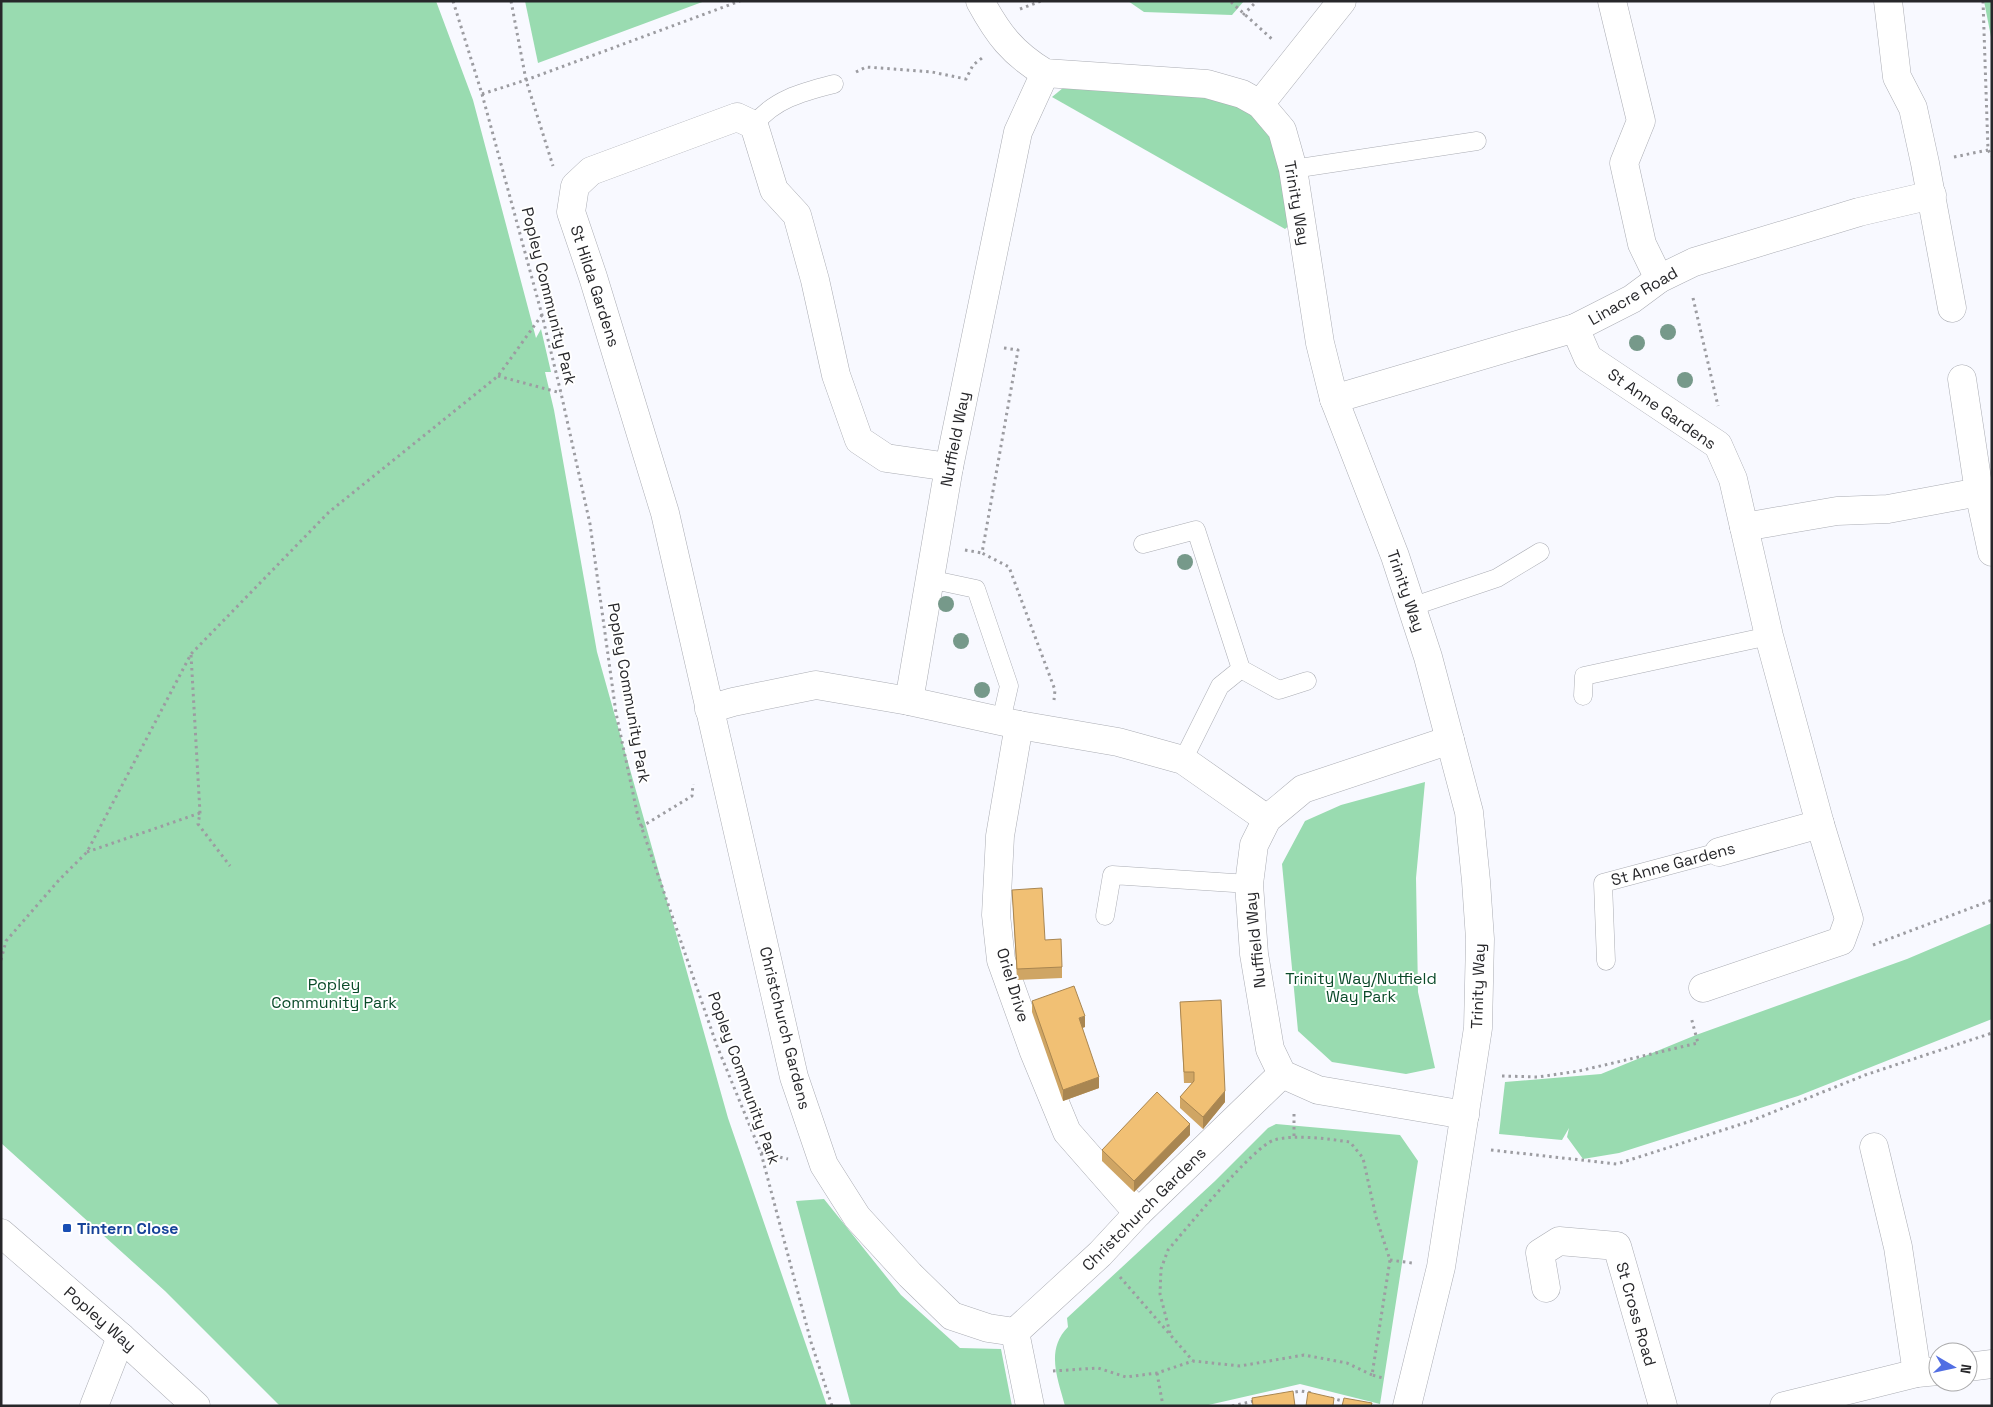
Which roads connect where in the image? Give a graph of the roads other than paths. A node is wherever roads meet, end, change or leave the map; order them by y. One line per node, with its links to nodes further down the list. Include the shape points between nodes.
1 (980, 1): 5 (street, Trinity Way, via 1003,40 1025,61)
2 (1342, 1): 7 (street)
3 (1612, 1): 12 (street, via 1641,121 1624,163 1642,244)
4 (1888, 1): 11 (street, via 1896,77 1913,108)
5 (1045, 72): 7 (street, Trinity Way, via 1207,84 1242,94); 17 (street, Nuffield Way, via 1018,132)
6 (834, 84): 8 (lane, via 796,93 764,113)
7 (1260, 104): 10 (street, Trinity Way, via 1282,130)
8 (754, 125): 17 (street, via 774,190 797,215 836,375 859,440 886,458); 30 (street, St Hilda Gardens, via 737,117 591,171 575,186 571,212 666,513)
9 (1477, 141): 10 (lane)
10 (1293, 169): 16 (street, Trinity Way, via 1320,343)
11 (1932, 195): 12 (street, Linacre Road, via 1859,212 1741,247 1685,266); 13 (street)
12 (1659, 279): 14 (street, Linacre Road, via 1632,299)
13 (1952, 308)
14 (1574, 328): 16 (street, Linacre Road); 19 (street, St Anne Gardens, via 1588,358 1718,445 1733,479)
15 (1962, 379): 18 (street)
16 (1334, 399): 24 (street, Trinity Way)
17 (948, 467): 23 (street, Nuffield Way)
18 (1979, 492): 19 (street, via 1888,509 1837,511); 22 (street)
19 (1744, 527): 25 (street, St Anne Gardens)
20 (1143, 544): 26 (lane, via 1196,530)
21 (1540, 552): 24 (lane, via 1498,578)
22 (1992, 552)
23 (929, 579): 29 (street, Nuffield Way); 31 (lane, via 976,588 1009,686)
24 (1412, 607): 32 (street, Trinity Way)
25 (1769, 636): 28 (lane, via 1584,676); 35 (street, St Anne Gardens)
26 (1241, 669): 27 (lane, via 1279,690); 33 (lane, via 1220,686)
27 (1307, 681)
28 (1583, 696)
29 (909, 701): 30 (street, via 816,685); 31 (street)
30 (709, 709): 47 (street, Christchurch Gardens, via 794,1077 824,1165 857,1217 910,1276 952,1316 988,1328)
31 (1010, 723): 33 (street, via 1118,742); 44 (street, Oriel Drive, via 996,915 1001,960 1067,1132)
32 (1450, 740): 34 (street, Nuffield Way, via 1302,789); 42 (street, Trinity Way, via 1469,812 1480,939 1478,1028)
33 (1183, 760): 34 (street)
34 (1267, 819): 37 (street, Nuffield Way, via 1254,845)
35 (1820, 824): 36 (street, St Anne Gardens); 40 (street, St Anne Gardens, via 1849,919 1842,941)
36 (1719, 852): 39 (lane, St Anne Gardens, via 1603,883)
37 (1249, 884): 38 (lane, via 1112,875); 41 (street, Nuffield Way, via 1254,954 1270,1049)
38 (1105, 916)
39 (1606, 962)
40 (1704, 988)
41 (1282, 1074): 42 (street, via 1318,1090); 44 (street, Christchurch Gardens)
42 (1465, 1115): 55 (street, Trinity Way, via 1441,1267)
43 (1874, 1147): 51 (street)
44 (1138, 1213): 47 (street, Christchurch Gardens, via 1100,1254)
45 (1, 1233): 48 (street, Popley Way)
46 (1546, 1288): 56 (street, St Cross Road, via 1540,1253 1559,1241 1616,1246)
47 (1015, 1332): 54 (street)
48 (121, 1337): 52 (street); 53 (street, Popley Way)
49 (1992, 1364): 50 (street)
50 (1978, 1366)
51 (1927, 1372): 57 (street)
52 (94, 1406)
53 (196, 1406)
54 (1030, 1406)
55 (1407, 1406)
56 (1663, 1406)
57 (1784, 1406)

